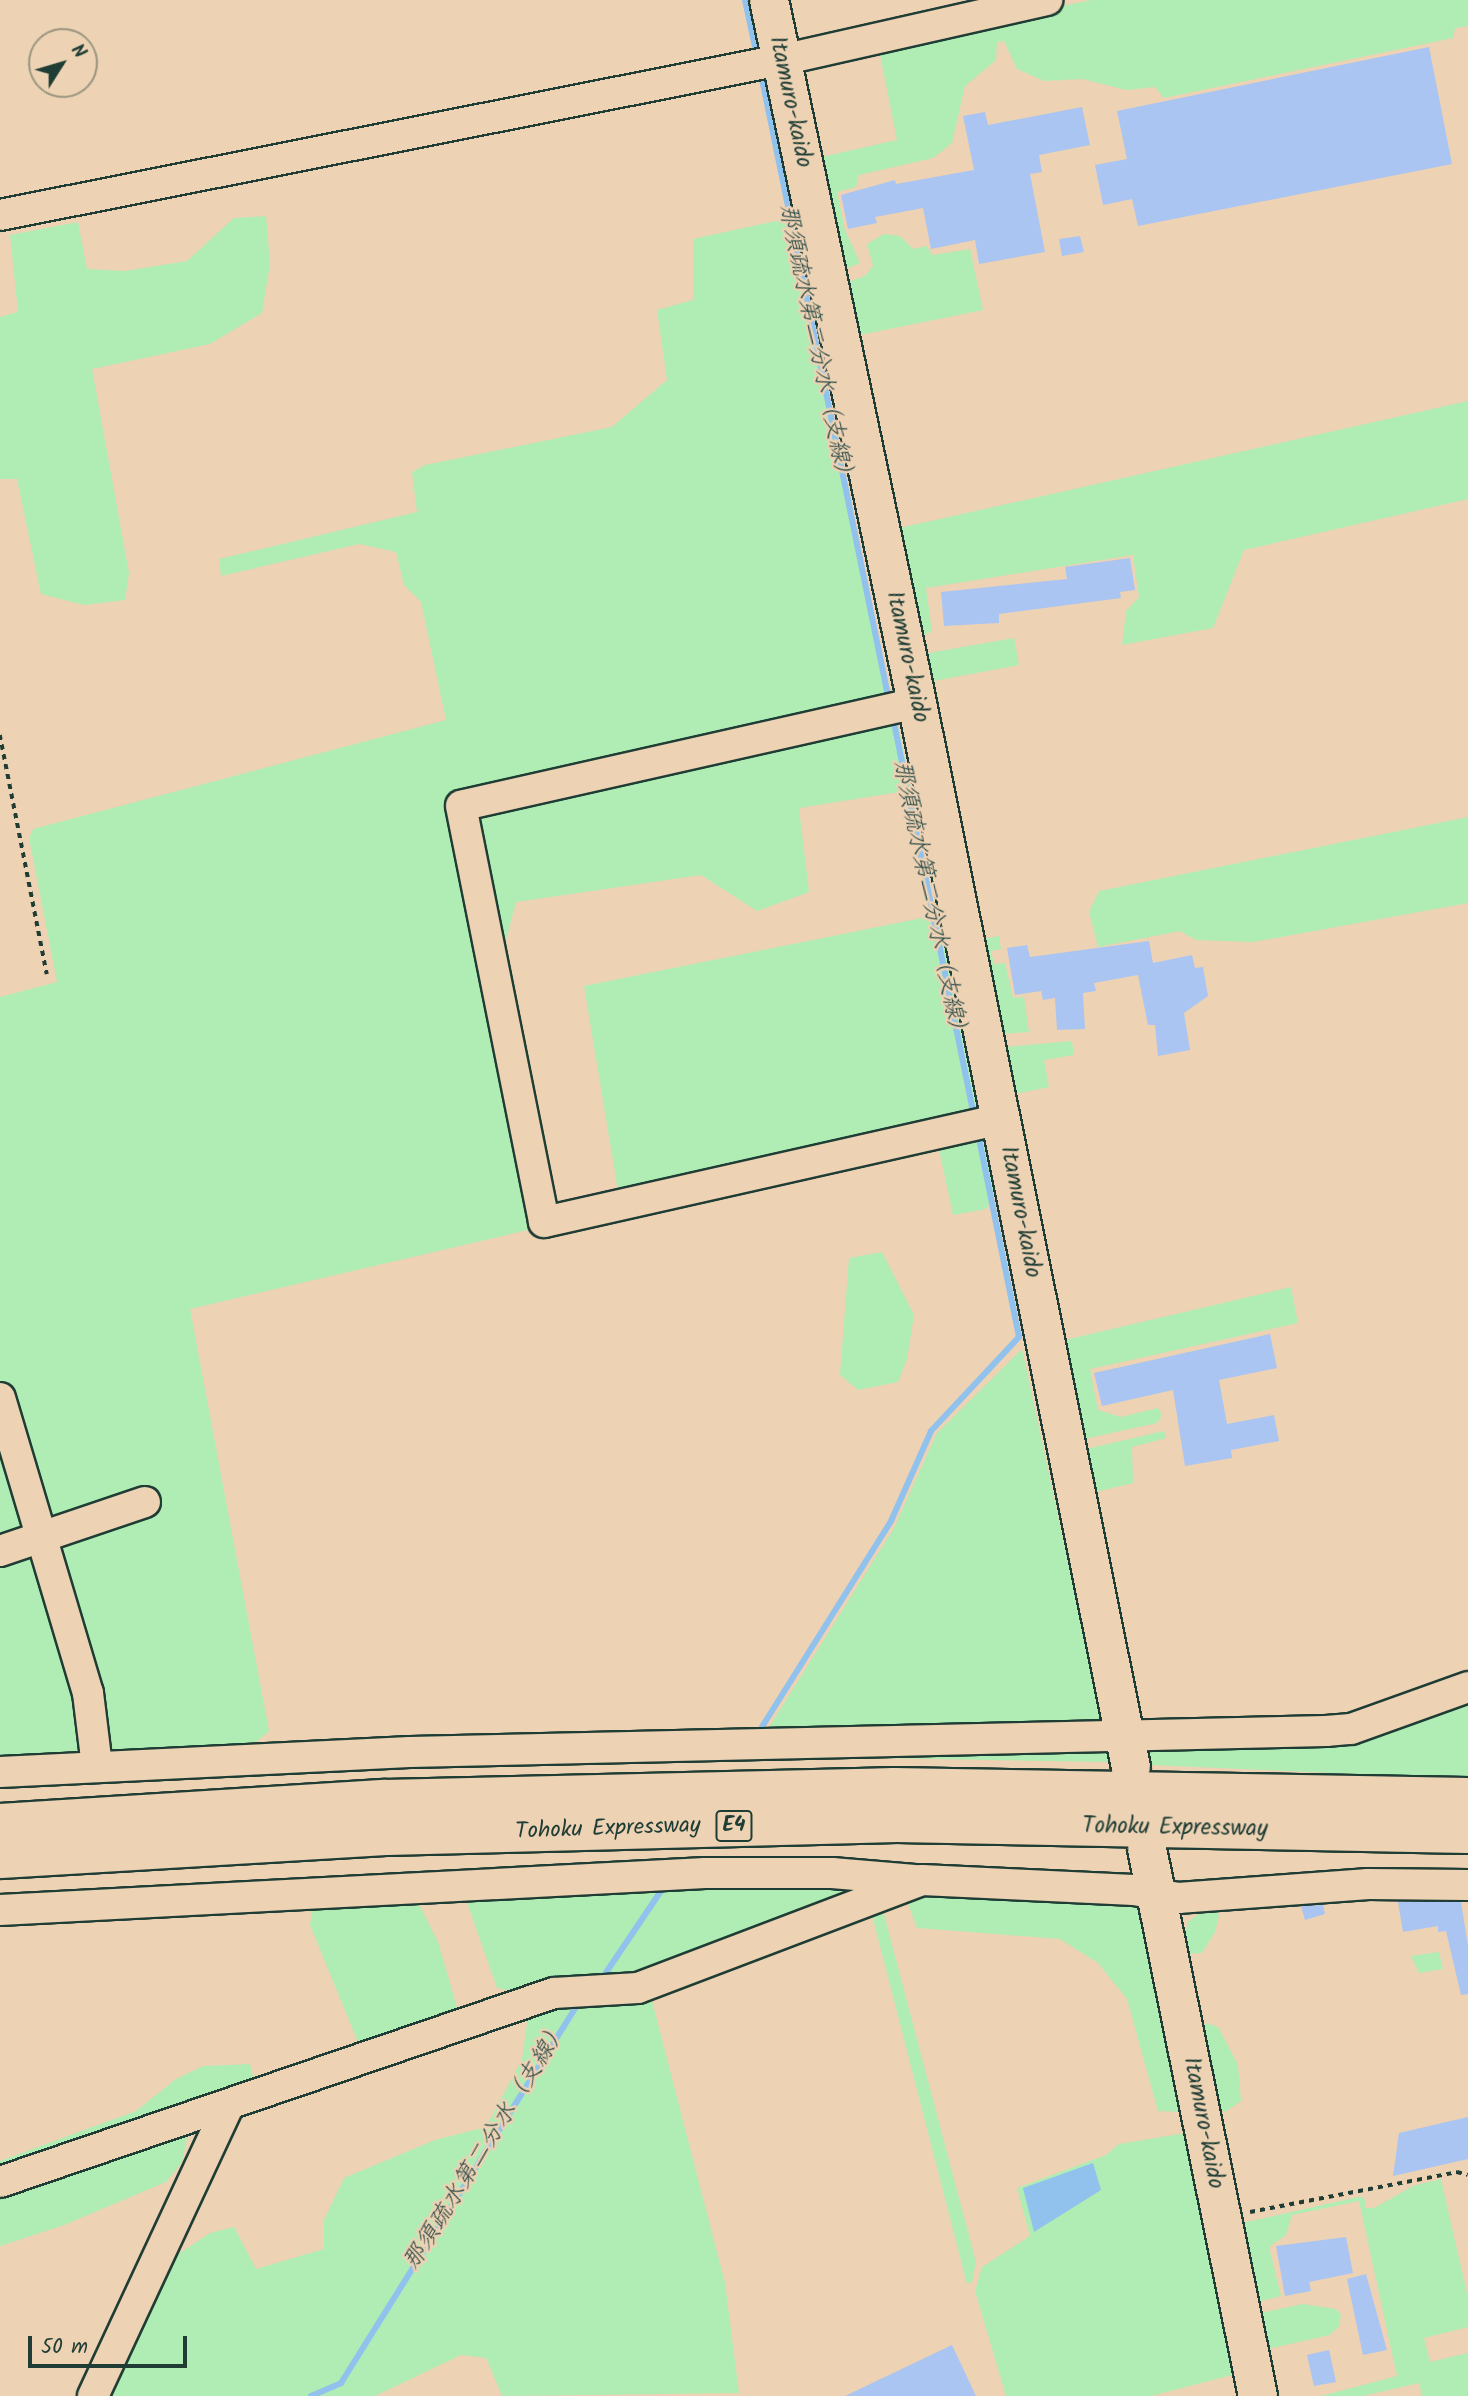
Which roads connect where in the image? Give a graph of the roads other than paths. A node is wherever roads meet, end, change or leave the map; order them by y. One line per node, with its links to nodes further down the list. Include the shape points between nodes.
1 (768, 0): 3 (main road, Itamuro-kaido)
2 (1047, 0): 3 (street)
3 (781, 60): 4 (street); 5 (main road, Itamuro-kaido)
4 (0, 215)
5 (916, 703): 6 (main road, Itamuro-kaido); 6 (street, via 461,806 544,1222)
6 (1002, 1119): 12 (main road, Itamuro-kaido)
7 (0, 1398): 9 (street)
8 (145, 1503): 9 (street)
9 (41, 1537): 10 (street); 13 (street, via 88,1693)
10 (0, 1551)
11 (1468, 1686): 12 (street, via 1351,1729)
12 (1128, 1751): 13 (street, via 880,1744 410,1752)
13 (97, 1766): 14 (street)
14 (0, 1772)
15 (1468, 1797): 16 (main road, Tohoku Expressway / E4, via 880,1787 385,1799)
16 (0, 1823)
17 (1468, 1834): 19 (main road, Tohoku Expressway / E4, via 897,1823 387,1836)
18 (1147, 1849): 22 (main road, Itamuro-kaido)
19 (0, 1859)
20 (922, 1880): 22 (street); 23 (street, via 832,1873 705,1873); 24 (street, via 638,1988 554,1993)
21 (1468, 1885): 22 (street, via 1368,1884 1178,1898)
22 (1157, 1895): 27 (main road, Itamuro-kaido)
23 (0, 1910)
24 (227, 2108): 25 (street); 26 (street)
25 (0, 2182)
26 (93, 2396)
27 (1258, 2396)

